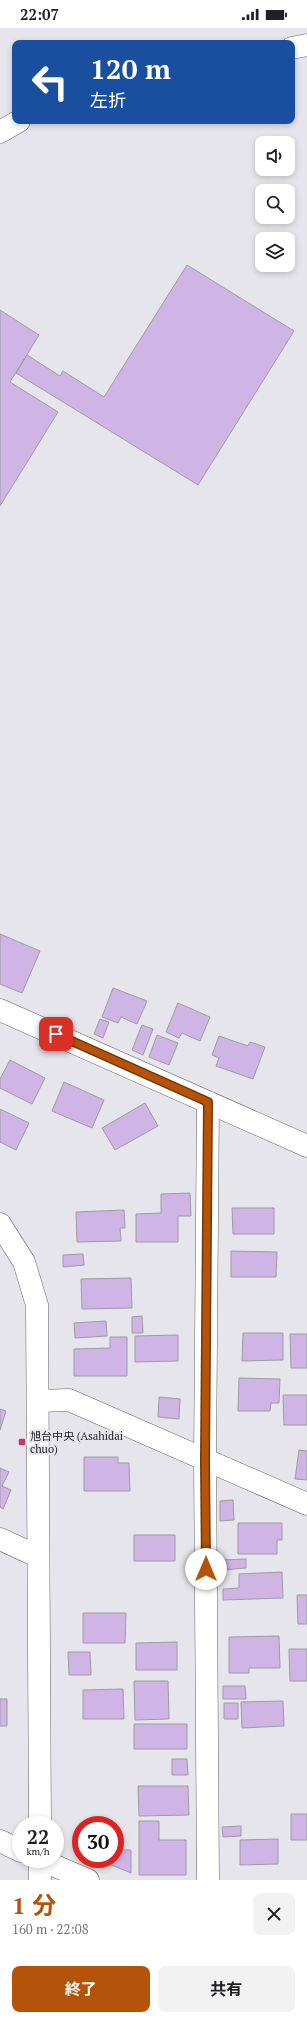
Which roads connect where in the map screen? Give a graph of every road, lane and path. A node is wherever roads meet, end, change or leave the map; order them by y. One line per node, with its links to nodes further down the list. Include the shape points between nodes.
1 (307, 44): 2 (street)
2 (295, 47)
3 (14, 124): 4 (street)
4 (0, 132)
5 (0, 1010): 6 (street)
6 (208, 1102): 7 (street); 10 (street)
7 (307, 1146)
8 (0, 1224): 9 (street, via 24,1262 37,1305)
9 (38, 1401): 10 (street, via 68,1400); 13 (street)
10 (205, 1460): 11 (street); 19 (street)
11 (307, 1504)
12 (0, 1539): 13 (street)
13 (37, 1556): 14 (street)
14 (40, 1816)
15 (0, 1841): 16 (street)
16 (12, 1848)
17 (53, 1868): 18 (street)
18 (88, 1880)
19 (208, 1880)

